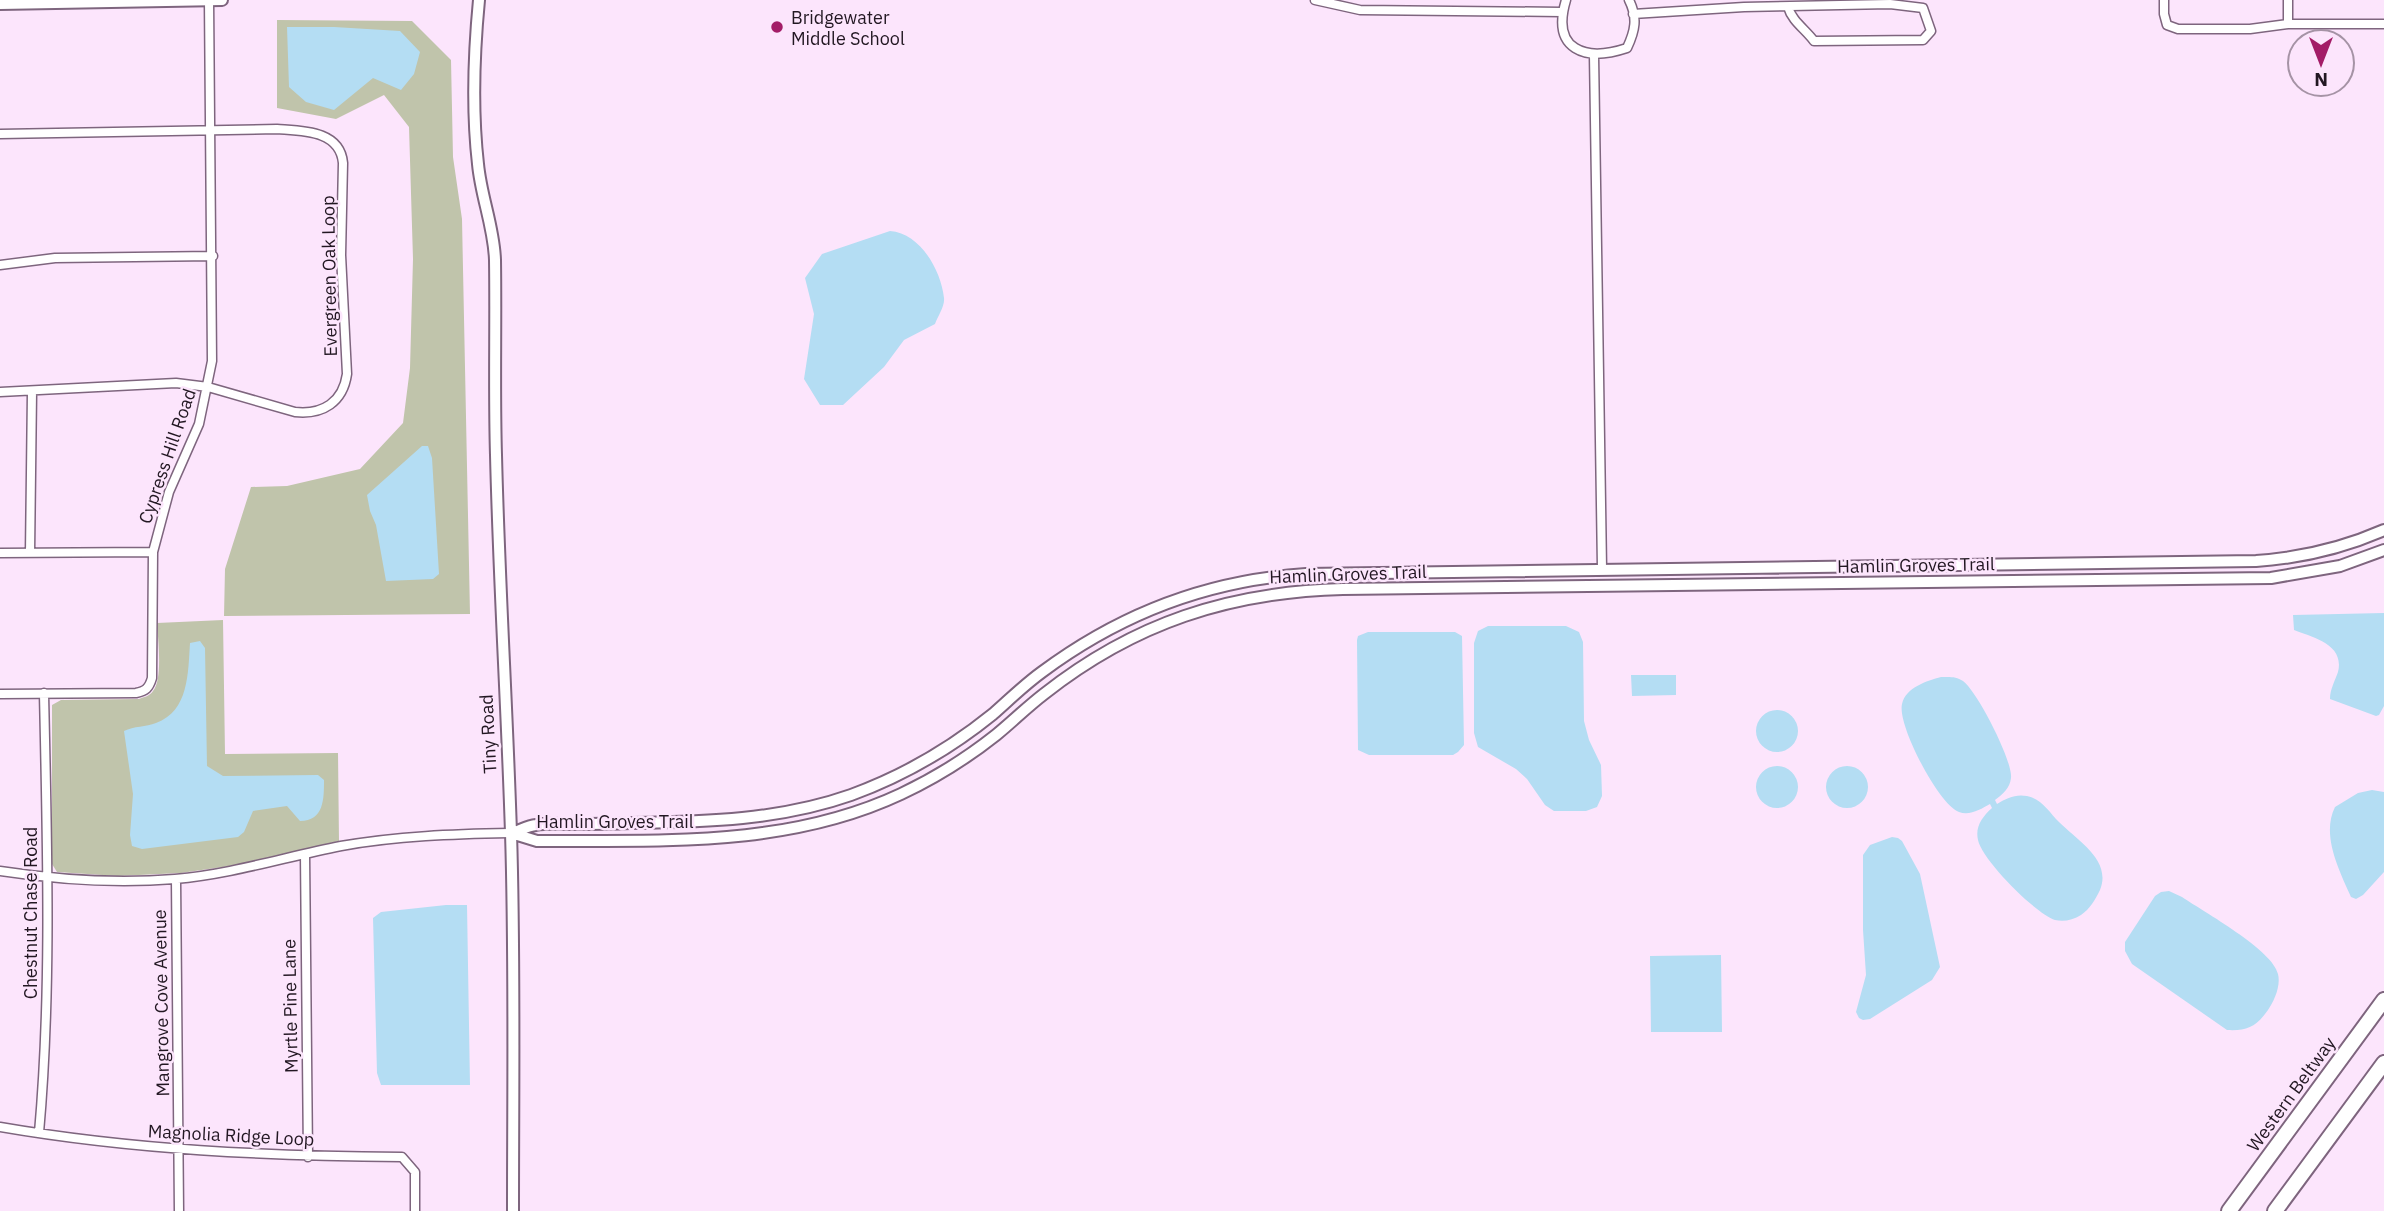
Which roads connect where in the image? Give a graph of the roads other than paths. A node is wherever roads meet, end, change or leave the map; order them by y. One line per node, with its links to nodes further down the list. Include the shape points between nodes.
1 (209, 0): 2 (street); 9 (street); 16 (street, Cypress Hill Road)
2 (222, 0)
3 (479, 0): 36 (street, Tiny Road, via 475,59 478,166 495,256 500,600)
4 (1315, 0): 11 (street, via 1360,10)
5 (1566, 0): 11 (street)
6 (1629, 0): 12 (street)
7 (2164, 0): 13 (street, via 2167,25 2178,29)
8 (2288, 0): 13 (street)
9 (0, 4)
10 (1788, 6): 10 (street, via 1891,4 1923,8 1931,31 1923,40 1814,41 1791,18); 12 (street)
11 (1562, 12): 15 (street, via 1565,37 1576,50)
12 (1633, 14): 15 (street, via 1636,30 1627,48)
13 (2288, 24): 14 (street)
14 (2384, 24)
15 (1594, 55): 29 (street)
16 (211, 130): 17 (street, Evergreen Oak Loop); 18 (street, Cypress Hill Road); 20 (street, Evergreen Oak Loop, via 298,131 324,136 337,146 343,163 341,256 347,374 341,394 315,413 295,412)
17 (0, 134)
18 (212, 256): 19 (street, via 55,258); 20 (street, Cypress Hill Road, via 213,341)
19 (0, 265)
20 (208, 387): 21 (street, Evergreen Oak Loop, via 176,383); 25 (street, Cypress Hill Road, via 199,425 169,492)
21 (32, 391): 22 (street, Evergreen Oak Loop); 27 (street)
22 (0, 392)
23 (2384, 530): 28 (street, Hamlin Groves Trail, via 2337,548 2291,558)
24 (2384, 551): 31 (street, Hamlin Groves Trail, via 2292,576)
25 (153, 552): 27 (street); 34 (street, Cypress Hill Road, via 150,686 136,693)
26 (0, 553): 27 (street)
27 (30, 553)
28 (2157, 562): 29 (street, Hamlin Groves Trail); 31 (street)
29 (1602, 568): 30 (street, Hamlin Groves Trail); 32 (street)
30 (1306, 573): 33 (street); 36 (street, Hamlin Groves Trail, via 1210,589 1127,619 1049,667 939,752 851,795 753,818 536,825)
31 (2158, 580): 32 (street, Hamlin Groves Trail)
32 (1602, 586): 33 (street, Hamlin Groves Trail)
33 (1307, 590): 36 (street, Hamlin Groves Trail, via 1223,603 1132,637 1062,680 969,756 902,794 851,814 784,831 720,839 537,841)
34 (44, 693): 35 (street, Cypress Hill Road); 39 (street, Chestnut Chase Road)
35 (0, 694)
36 (511, 833): 37 (street, via 390,839); 49 (street, Tiny Road)
37 (305, 855): 40 (street); 46 (street, Myrtle Pine Lane)
38 (0, 871): 39 (street)
39 (47, 878): 40 (street); 44 (street, Chestnut Chase Road)
40 (176, 879): 45 (street, Mangrove Cove Avenue)
41 (2384, 1000): 50 (highway, Western Beltway)
42 (2384, 1063): 51 (highway)
43 (0, 1127): 44 (street, Magnolia Ridge Loop)
44 (39, 1133): 45 (street, Magnolia Ridge Loop)
45 (178, 1149): 46 (street, Magnolia Ridge Loop); 47 (street, Mangrove Cove Avenue)
46 (308, 1157): 48 (street, Magnolia Ridge Loop, via 402,1157 415,1172)
47 (179, 1211)
48 (415, 1211)
49 (513, 1211)
50 (2229, 1211)
51 (2275, 1211)

